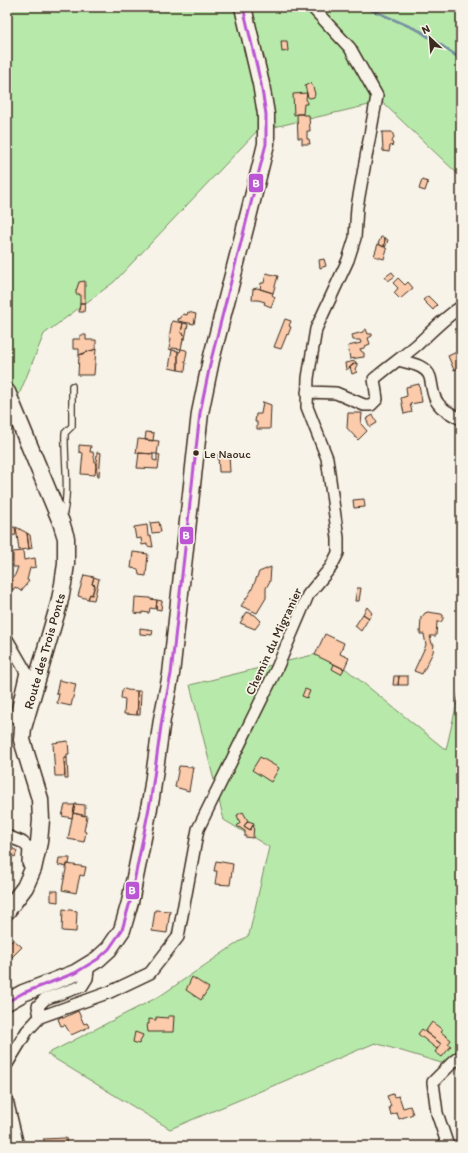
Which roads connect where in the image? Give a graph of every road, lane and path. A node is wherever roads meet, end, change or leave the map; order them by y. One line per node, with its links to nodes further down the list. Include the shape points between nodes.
1 (243, 7): 15 (main road, via 262,84 266,144 200,413 171,674 137,872 122,930 109,948)
2 (312, 7): 7 (street, Chemin du Migranier, via 350,48 377,96 357,207 355,238 348,260 316,329)
3 (461, 307): 4 (street)
4 (398, 360): 7 (street, via 374,380 377,399 371,405 364,405 336,393); 8 (street, via 424,369 430,375 435,399 442,408)
5 (72, 386): 9 (lane, via 72,426 65,433 66,488)
6 (7, 392): 9 (main road, Route des Trois Ponts)
7 (307, 392): 17 (street, Chemin du Migranier, via 307,407 327,458 338,552 331,567 308,594 277,668 198,829 178,937 150,973 110,992)
8 (461, 419)
9 (61, 522): 11 (main road, Route des Trois Ponts, via 66,538 63,584)
10 (7, 639): 11 (street, via 26,672 16,715)
11 (23, 728): 13 (main road, Route des Trois Ponts, via 22,740 40,799 40,842)
12 (7, 836): 13 (street, via 29,848 28,863)
13 (33, 869): 14 (main road, Route des Trois Ponts, via 25,887)
14 (7, 911)
15 (89, 964): 16 (main road, via 75,973 23,993); 17 (street, via 87,978 82,986 45,999 38,1006)
16 (7, 1002)
17 (40, 1017): 19 (street, via 27,1031)
18 (461, 1056): 22 (street, via 433,1082 437,1113)
19 (7, 1064)
20 (7, 1100): 21 (street)
21 (18, 1146)
22 (448, 1146)

